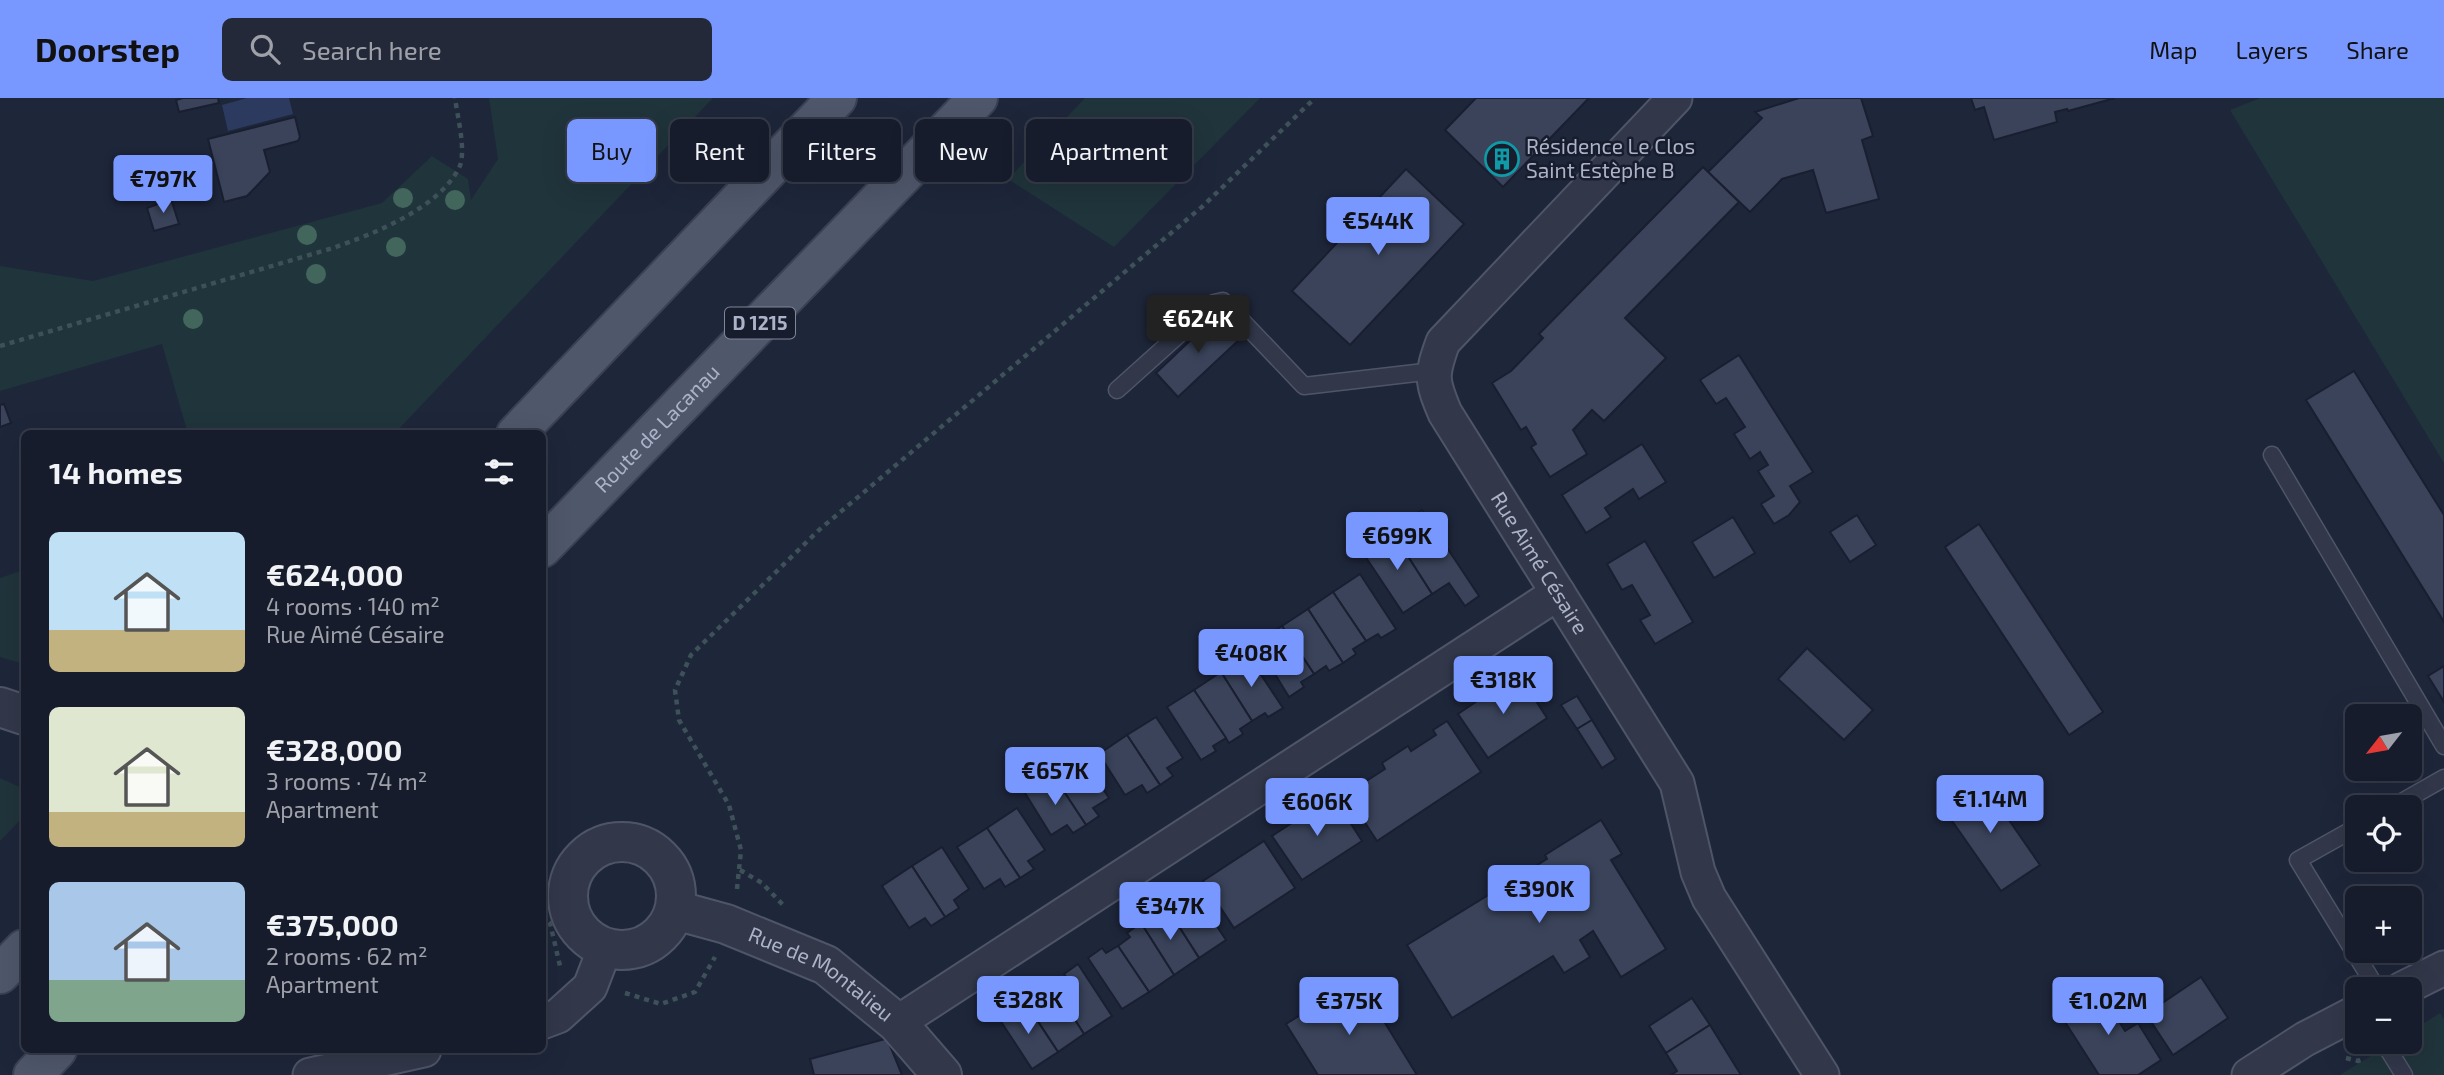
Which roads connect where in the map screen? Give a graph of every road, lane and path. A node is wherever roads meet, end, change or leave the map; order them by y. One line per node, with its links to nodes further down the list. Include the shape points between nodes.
1 (454, 98): 6 (path, via 461,137 460,166 444,187 413,213 333,248)
2 (837, 98): 9 (main road)
3 (978, 98): 11 (main road, Route de Lacanau / D 1215)
4 (1315, 98): 22 (path, via 1203,206 820,530 691,655 675,690 679,720 729,805 741,850 737,890)
5 (1675, 98): 7 (street, via 1443,342)
6 (0, 346)
7 (1433, 371): 8 (lane, via 1304,386 1223,301 1214,303); 12 (street, Rue Aimé Césaire, via 1445,413)
8 (1117, 390)
9 (520, 430)
10 (2272, 455): 15 (lane)
11 (546, 544)
12 (1558, 593): 31 (street); 38 (street, Rue Aimé Césaire, via 1678,783 1698,872 1709,898)
13 (0, 707): 14 (street)
14 (21, 714)
15 (2444, 746)
16 (2444, 778): 17 (lane)
17 (2414, 795)
18 (2345, 834): 27 (lane, via 2298,860)
19 (556, 879): 20 (street, via 601,845 635,843 651,850 673,876); 24 (street)
20 (675, 910): 22 (street, Rue de Montalieu); 24 (street, via 656,939)
21 (546, 919): 24 (path, via 561,970)
22 (726, 925): 24 (path, via 717,954 695,992 661,1004); 31 (street, Rue de Montalieu, via 826,964)
23 (21, 952): 26 (main road)
24 (598, 965): 30 (street, via 590,987 558,1016)
25 (2444, 968): 28 (street)
26 (0, 974)
27 (2370, 977)
28 (2422, 979)
29 (2345, 1019): 39 (street)
30 (546, 1020)
31 (897, 1023): 37 (street, Rue de Montalieu)
32 (54, 1053): 35 (main road)
33 (410, 1053): 36 (street)
34 (2391, 1054): 40 (lane)
35 (33, 1075)
36 (310, 1075)
37 (942, 1075)
38 (1822, 1075)
39 (2249, 1075)
40 (2404, 1075)

